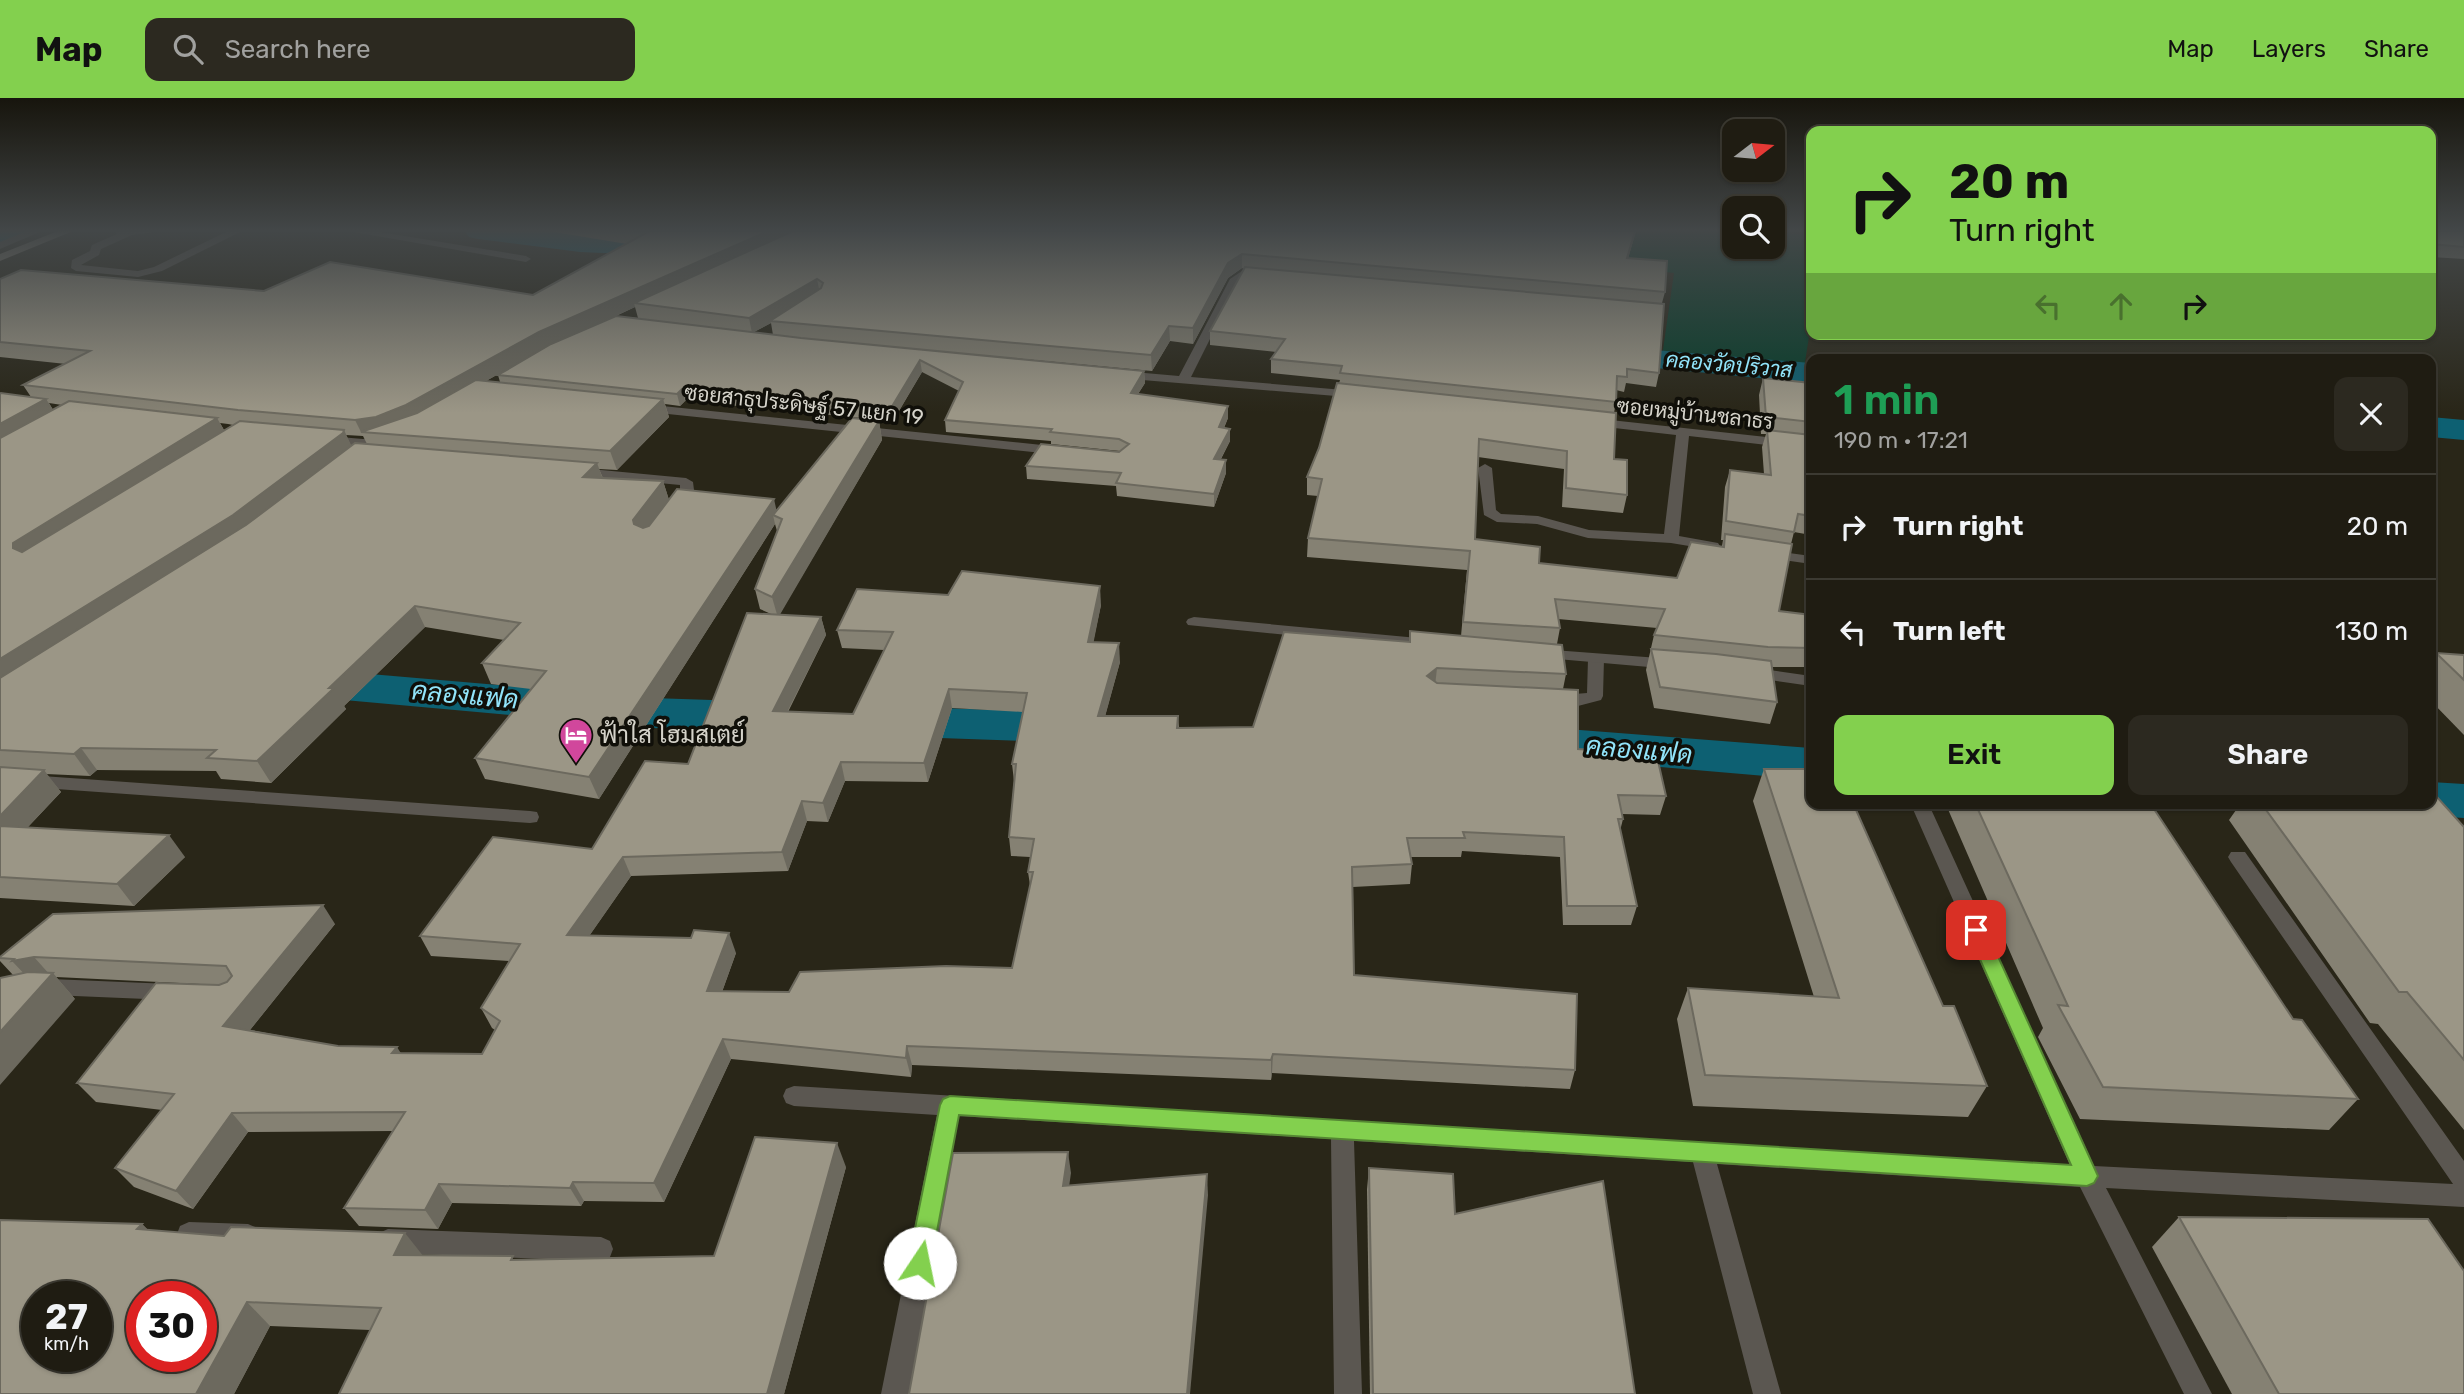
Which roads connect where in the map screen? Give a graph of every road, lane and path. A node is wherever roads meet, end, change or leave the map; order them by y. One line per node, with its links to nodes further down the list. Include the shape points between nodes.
1 (1228, 291): 3 (street)
2 (1105, 373): 3 (street)
3 (1184, 379): 4 (street)
4 (1369, 396)
5 (630, 406): 11 (street, ซอยสาธุประดิษฐ์ 57 แยก 19)
6 (1576, 420): 7 (street, ซอยหมู่บ้านชลาธร)
7 (1683, 430): 10 (street, ซอยหมู่บ้านชลาธร); 15 (street)
8 (398, 435): 9 (street, via 366,452)
9 (312, 439)
10 (1806, 445)
11 (1080, 453)
12 (1485, 468): 15 (street, via 1489,512 1497,518 1538,520 1588,534)
13 (565, 471): 14 (street, via 686,482 687,490)
14 (664, 521)
15 (1671, 539): 16 (street)
16 (1725, 547)
17 (1749, 551): 18 (street)
18 (1806, 559)
19 (1194, 622): 20 (street)
20 (1440, 646)
21 (1517, 653): 22 (street)
22 (1596, 659): 23 (street); 26 (street, via 1595,696 1578,701)
23 (1685, 665)
24 (1735, 670): 25 (street)
25 (1806, 680)
26 (1539, 699)
27 (0, 779): 29 (street)
28 (1922, 809): 37 (street)
29 (530, 817)
30 (2238, 857): 38 (street)
31 (191, 993): 32 (street, via 51,987)
32 (0, 997)
33 (794, 1096): 34 (street)
34 (950, 1105): 35 (street); 44 (street)
35 (1342, 1129): 36 (street); 45 (street)
36 (1702, 1152): 37 (street); 46 (street)
37 (2087, 1176): 39 (street); 47 (street)
38 (2464, 1181)
39 (2464, 1196)
40 (168, 1234): 41 (street)
41 (265, 1237)
42 (363, 1241): 43 (street)
43 (601, 1249)
44 (895, 1394)
45 (1348, 1394)
46 (1767, 1394)
47 (2198, 1394)

